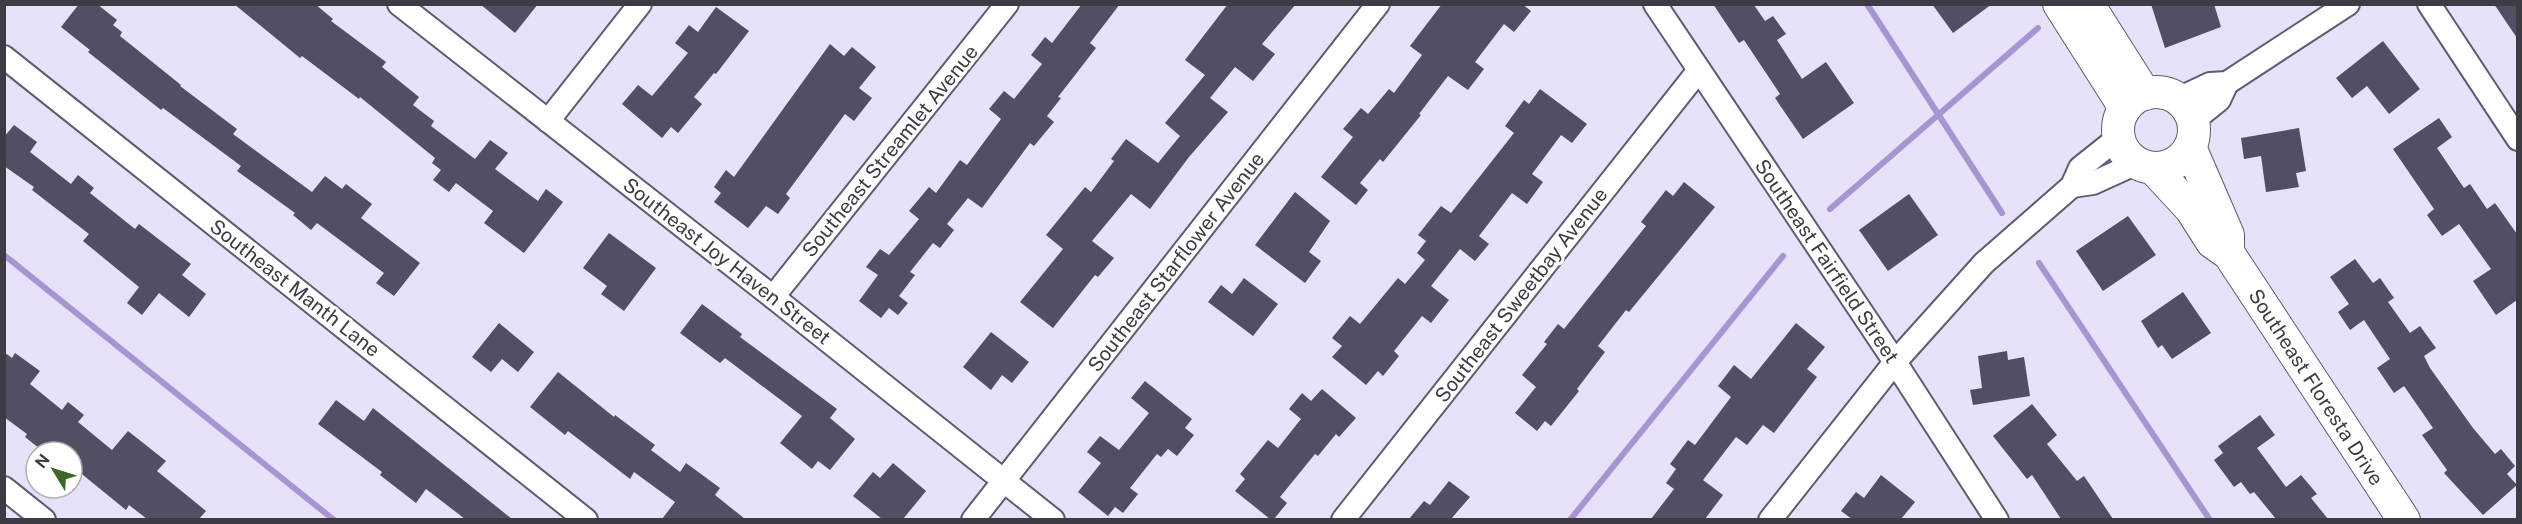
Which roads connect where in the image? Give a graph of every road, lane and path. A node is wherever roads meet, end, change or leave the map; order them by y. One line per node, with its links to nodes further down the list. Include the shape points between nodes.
1 (399, 4): 13 (street, Southeast Joy Haven Street)
2 (640, 4): 13 (street)
3 (1007, 4): 19 (street, Southeast Streamlet Avenue)
4 (1378, 4): 21 (street, Southeast Starflower Avenue)
5 (1655, 4): 11 (street, Southeast Fairfield Street)
6 (2059, 4): 12 (street)
7 (2088, 4): 12 (street)
8 (2348, 4): 14 (street, via 2227,83 2219,100)
9 (2429, 4): 15 (street)
10 (4, 57): 24 (street, Southeast Manth Lane)
11 (1699, 70): 20 (street, Southeast Fairfield Street); 27 (street, Southeast Sweetbay Avenue)
12 (2130, 113): 14 (street, via 2168,94); 16 (street, via 2122,147); 17 (street, via 2080,168)
13 (548, 121): 19 (street, Southeast Joy Haven Street)
14 (2187, 122): 16 (street, via 2184,157 2175,164); 18 (street, Southeast Floresta Drive, via 2228,235)
15 (2517, 139)
16 (2145, 166): 17 (street); 18 (street, Southeast Floresta Drive, via 2191,209 2212,242)
17 (2072, 186): 20 (street, via 1984,263)
18 (2229, 254): 30 (street, Southeast Floresta Drive)
19 (774, 297): 21 (street, Southeast Joy Haven Street)
20 (1894, 362): 28 (street); 29 (street, Southeast Fairfield Street)
21 (1004, 482): 25 (street, Southeast Starflower Avenue); 26 (street, Southeast Joy Haven Street)
22 (4, 488): 23 (street)
23 (44, 519)
24 (586, 519)
25 (973, 519)
26 (1053, 519)
27 (1343, 519)
28 (1770, 519)
29 (1997, 519)
30 (2404, 519)

